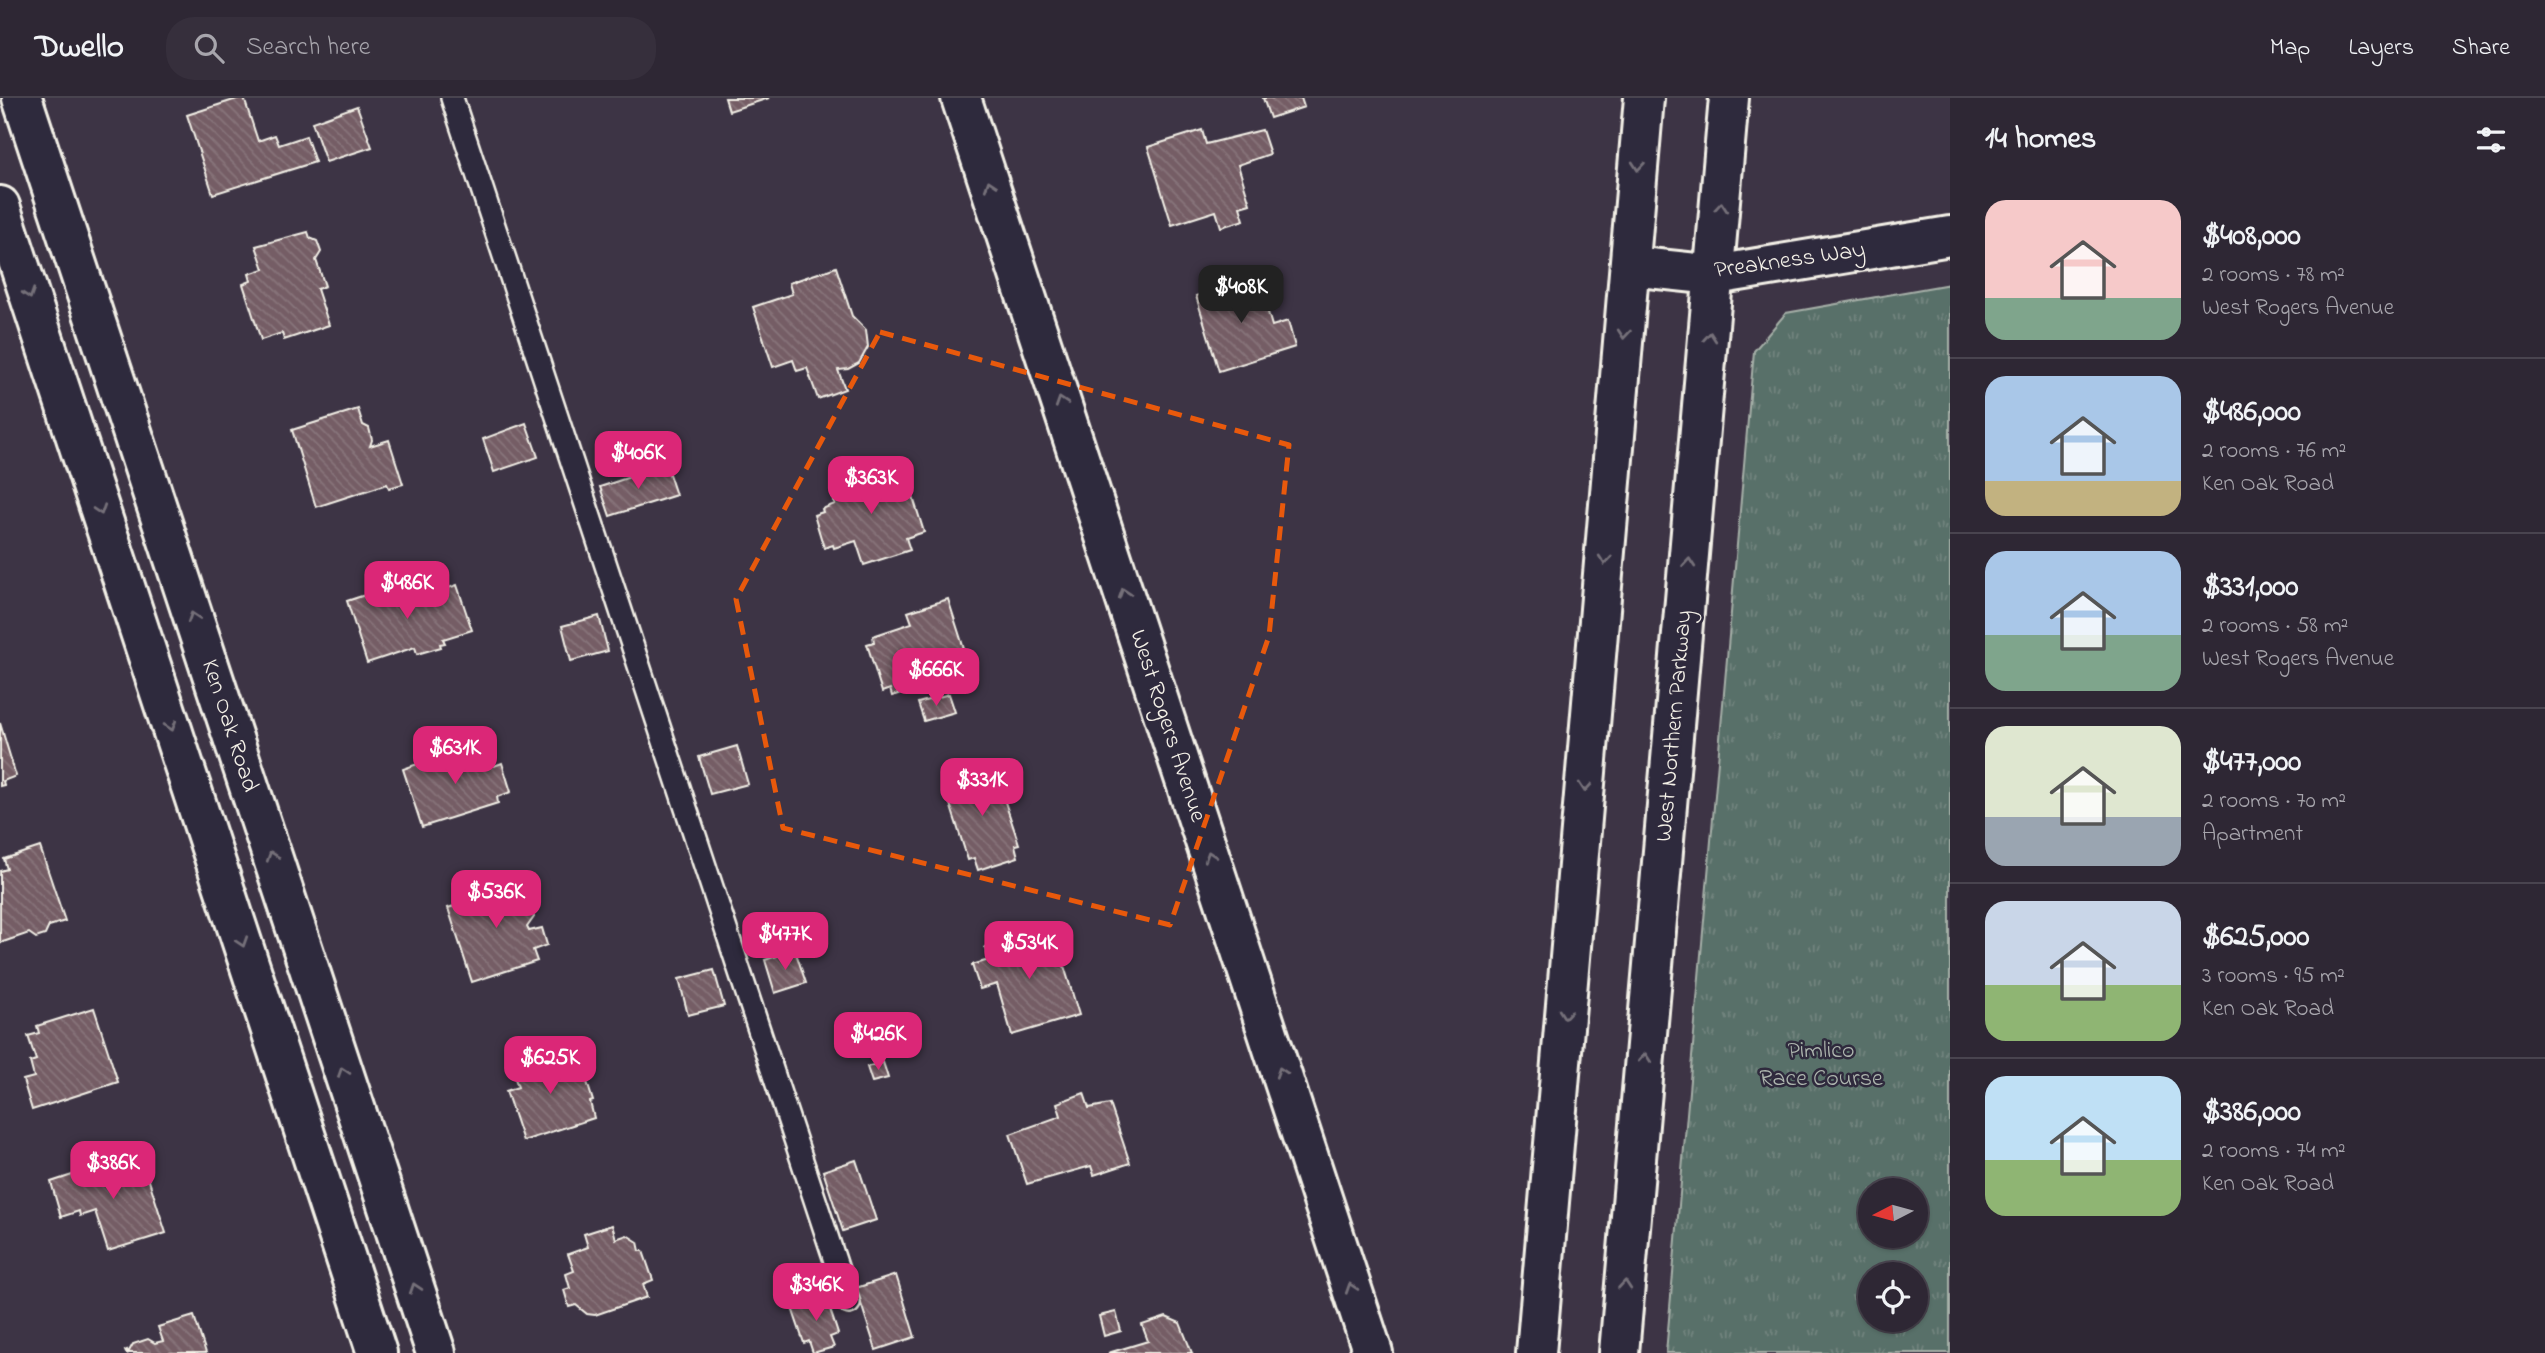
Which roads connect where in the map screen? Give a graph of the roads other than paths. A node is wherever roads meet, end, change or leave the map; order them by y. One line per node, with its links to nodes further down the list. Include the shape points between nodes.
1 (22, 98): 12 (street, Ken Oak Road, one-way to 1)
2 (452, 98): 10 (lane)
3 (961, 98): 13 (street, West Rogers Avenue, one-way to 3)
4 (1644, 98): 8 (street, one-way to 8)
5 (1730, 98): 9 (street, West Northern Parkway, one-way to 5)
6 (0, 206): 11 (street, one-way to 11)
7 (1950, 236): 9 (street, Preakness Way)
8 (1630, 266): 9 (street, Preakness Way); 14 (street, one-way to 14)
9 (1715, 275): 15 (street, West Northern Parkway, one-way to 9)
10 (849, 1303)
11 (377, 1353)
12 (436, 1353)
13 (1373, 1353)
14 (1536, 1353)
15 (1619, 1353)

